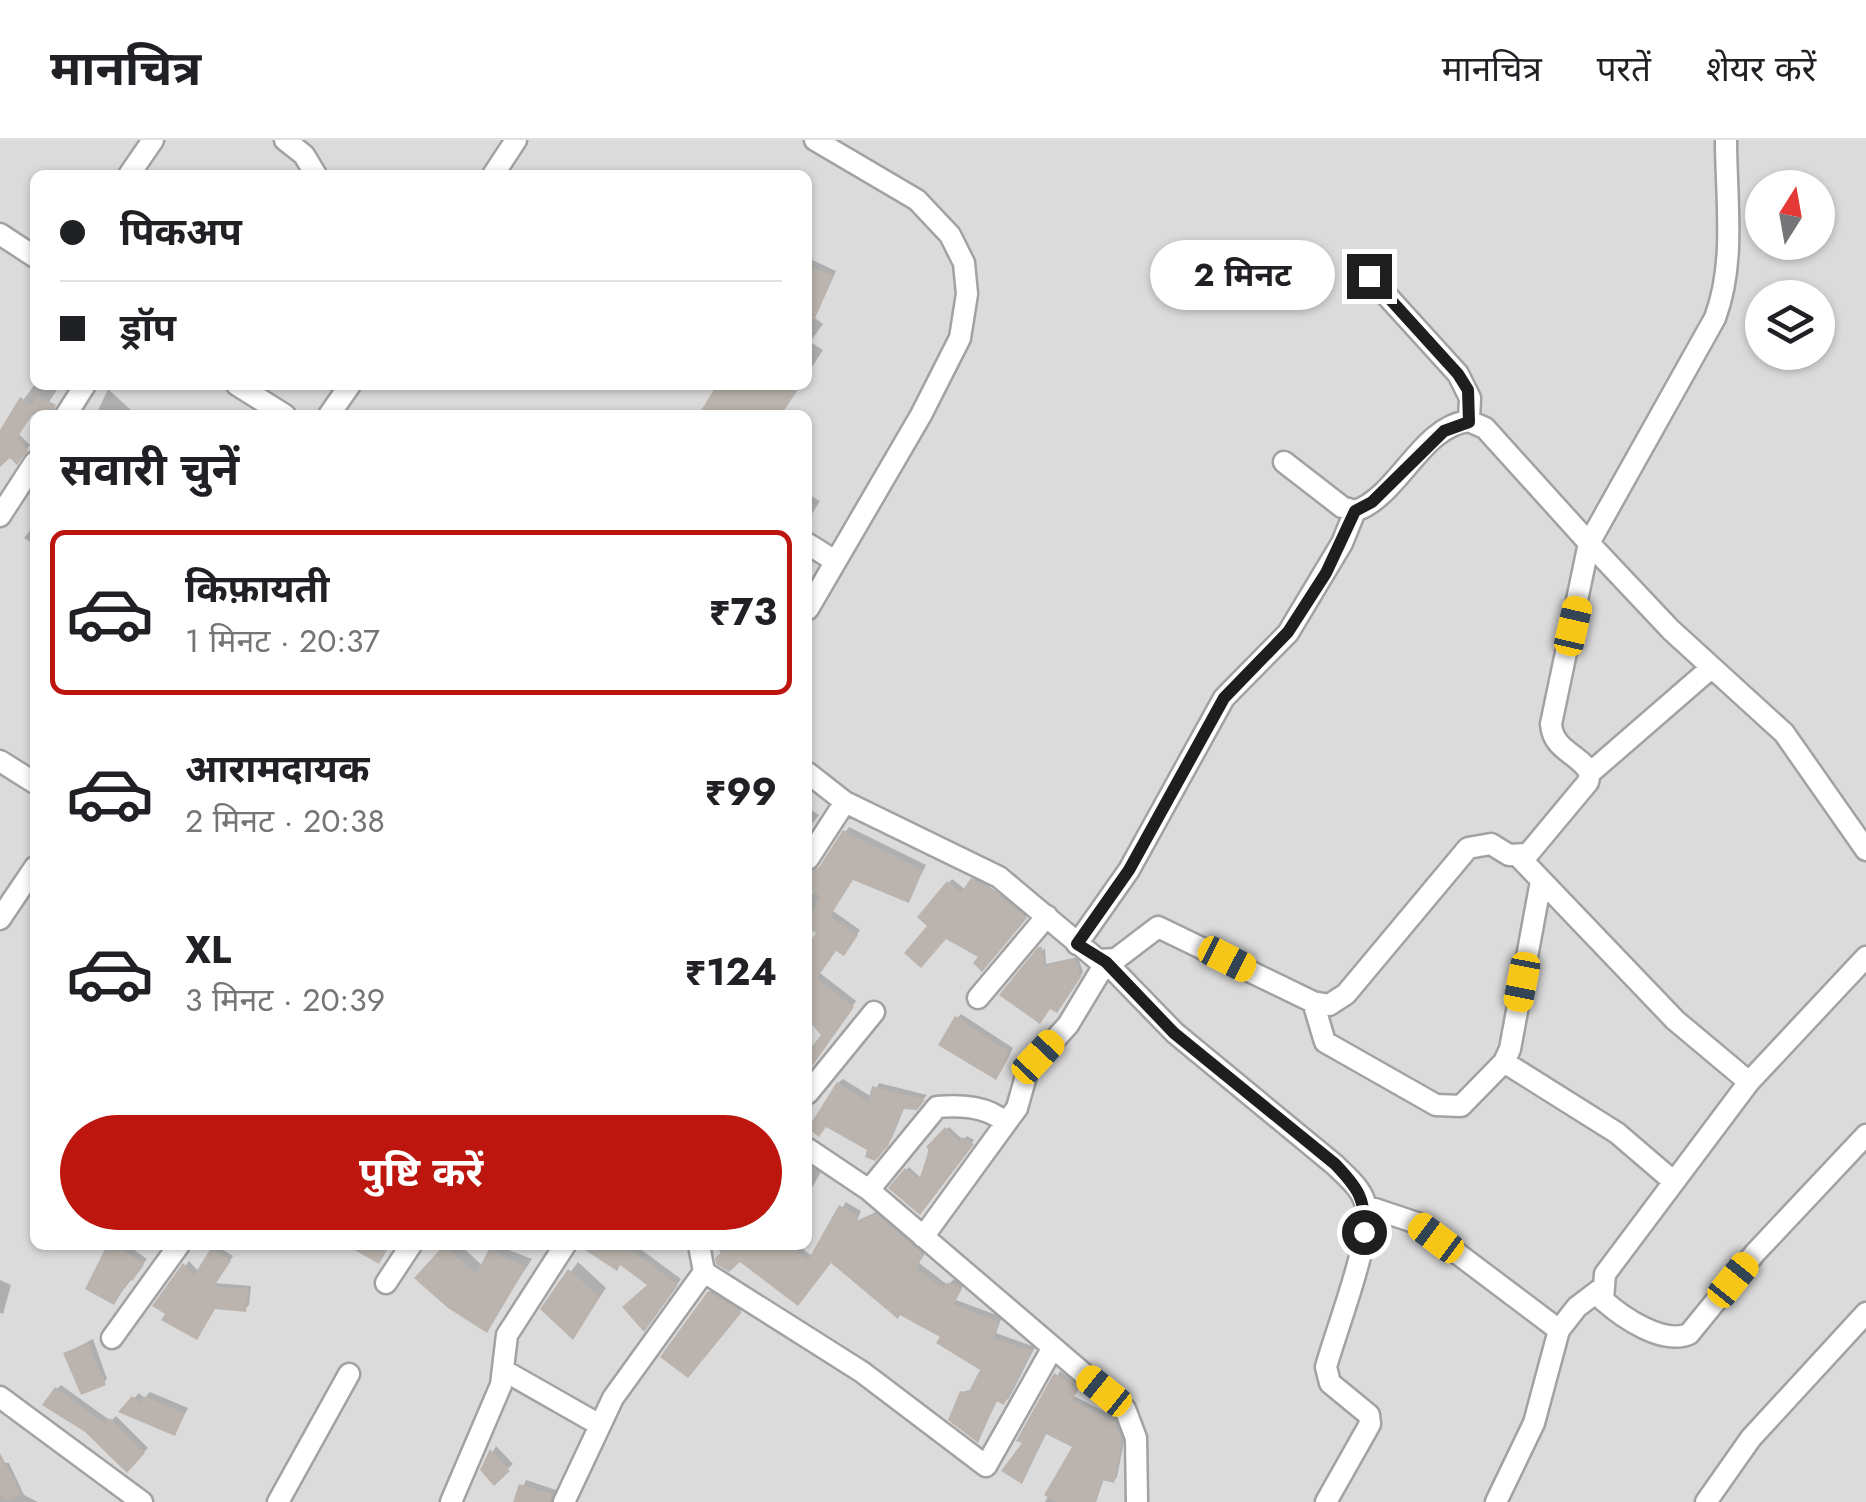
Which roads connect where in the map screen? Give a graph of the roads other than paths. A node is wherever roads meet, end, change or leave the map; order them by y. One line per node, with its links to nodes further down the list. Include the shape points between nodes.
1 (152, 140): 6 (street)
2 (516, 140): 8 (street)
3 (816, 140): 21 (street, via 918,200 950,234 964,263 968,294 960,338)
4 (1726, 140): 19 (street, via 1724,294)
5 (292, 142): 7 (street)
6 (133, 170)
7 (312, 170)
8 (496, 170)
9 (0, 234): 10 (street)
10 (30, 254)
11 (1369, 276): 14 (street, via 1458,374 1468,390)
12 (245, 390): 13 (street)
13 (277, 410)
14 (1469, 422): 17 (street, via 1444,431); 19 (street, via 1485,428)
15 (1284, 462): 17 (street)
16 (30, 470): 18 (street)
17 (1355, 511): 36 (street, via 1288,632 1224,698 1129,870)
18 (0, 516)
19 (1589, 543): 23 (street); 25 (street, via 1551,724 1556,742)
20 (812, 546): 21 (street)
21 (836, 561): 22 (street)
22 (812, 602)
23 (1711, 668): 25 (street); 29 (street, via 1784,733)
24 (0, 761): 27 (street)
25 (1590, 773): 31 (street)
26 (812, 777): 28 (street)
27 (30, 781)
28 (844, 802): 30 (street); 34 (street, via 999,877)
29 (1866, 850)
30 (812, 853)
31 (1520, 858): 33 (street); 40 (street, via 1492,844 1468,848 1346,994 1329,1005)
32 (30, 874): 35 (street)
33 (1540, 881): 42 (street); 43 (street, via 1675,1020)
34 (1047, 916): 36 (street); 39 (street)
35 (0, 919)
36 (1077, 944): 38 (street)
37 (1866, 958): 43 (street)
38 (1106, 962): 40 (street, via 1158,927); 45 (street, via 1068,1025 1028,1069); 50 (street, via 1174,1033 1335,1164)
39 (978, 998)
40 (1314, 1002): 42 (street, via 1325,1042 1436,1105 1461,1106)
41 (874, 1012): 44 (street)
42 (1504, 1062): 48 (street, via 1617,1133)
43 (1749, 1082): 48 (street)
44 (812, 1088)
45 (1006, 1122): 49 (street, via 962,1106 937,1107); 51 (street)
46 (1866, 1134): 58 (street, via 1689,1334 1665,1336 1615,1311 1603,1300)
47 (812, 1152): 49 (street)
48 (1674, 1181): 58 (street, via 1605,1274)
49 (869, 1190): 51 (street)
50 (1366, 1206): 60 (street, via 1417,1223); 72 (street, via 1326,1366 1330,1382 1369,1414 1370,1424)
51 (923, 1237): 62 (street)
52 (175, 1250): 61 (street)
53 (409, 1250): 57 (street)
54 (563, 1250): 63 (street, via 514,1320)
55 (700, 1250): 56 (street)
56 (704, 1272): 62 (street, via 834,1352 986,1466); 66 (street)
57 (386, 1284)
58 (1602, 1288): 60 (street)
59 (1866, 1313): 74 (street, via 1751,1438)
60 (1560, 1330): 73 (street, via 1534,1424)
61 (112, 1338)
62 (1052, 1349): 71 (street, via 1132,1422)
63 (503, 1370): 66 (street); 69 (street, via 492,1415)
64 (348, 1374): 68 (street)
65 (0, 1397): 67 (street)
66 (598, 1424): 70 (street)
67 (142, 1502)
68 (278, 1502)
69 (451, 1502)
70 (564, 1502)
71 (1137, 1502)
72 (1326, 1502)
73 (1496, 1502)
74 (1706, 1502)

